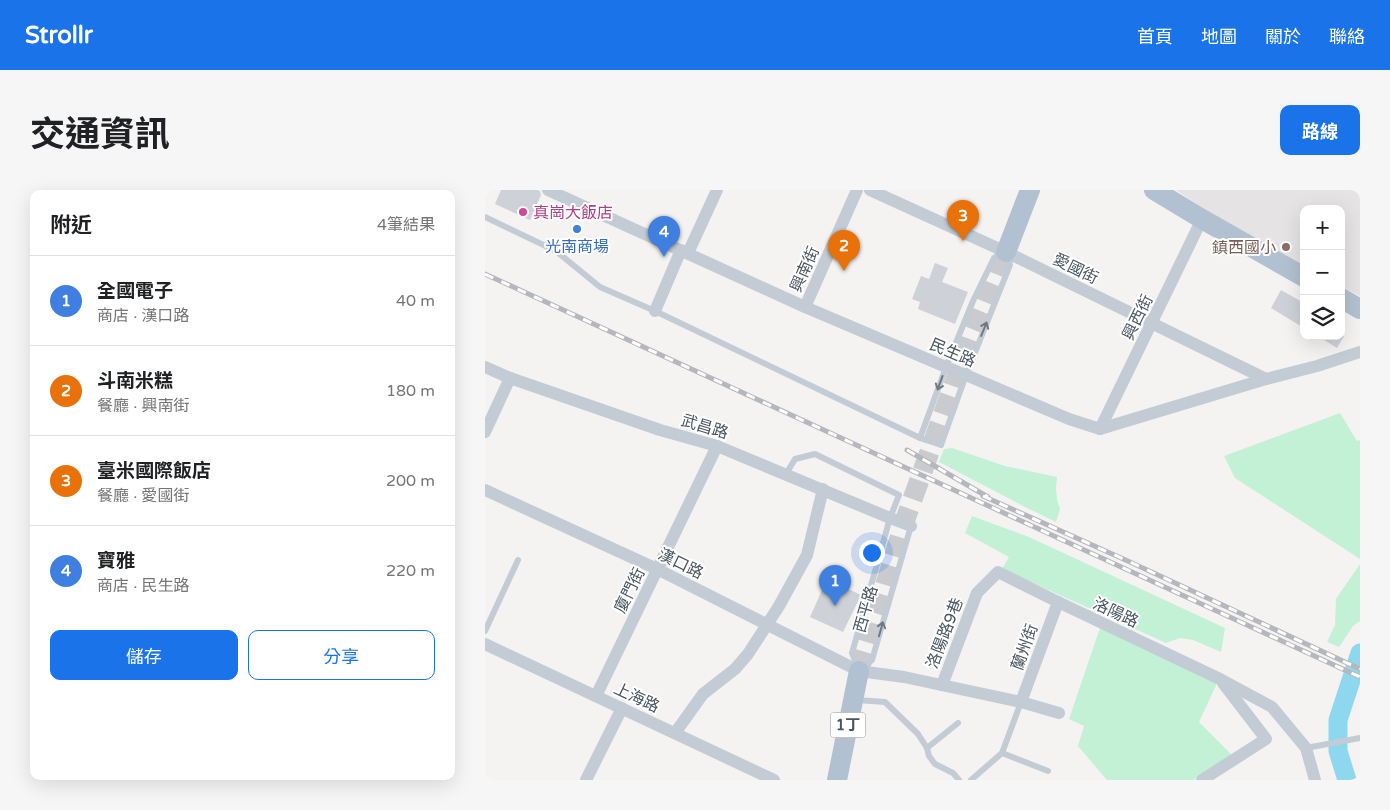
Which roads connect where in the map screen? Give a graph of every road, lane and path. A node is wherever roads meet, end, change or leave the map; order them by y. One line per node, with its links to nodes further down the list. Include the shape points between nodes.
1 (548, 190): 7 (street, 民生路)
2 (717, 190): 10 (street)
3 (857, 190): 14 (street, 興南街)
4 (871, 190): 11 (street, 愛國街)
5 (1030, 190): 11 (main road)
6 (1154, 190): 9 (main road)
7 (569, 194): 10 (street, 民生路)
8 (485, 217): 16 (lane, via 556,250 600,287)
9 (1202, 219): 12 (main road); 17 (street, 興西街)
10 (685, 252): 14 (street, 民生路); 16 (street)
11 (1006, 252): 17 (street, 愛國街); 19 (lane, via 994,258); 21 (lane, one-way to 11, via 1009,265)
12 (1300, 275)
13 (1345, 300): 15 (main road)
14 (805, 307): 19 (street, 民生路)
15 (1360, 309)
16 (655, 311): 26 (lane)
17 (1152, 323): 23 (street, 愛國街); 24 (street, 興西街)
18 (1360, 352): 23 (street)
19 (946, 367): 21 (street, 民生路, bridge); 26 (lane, one-way to 26)
20 (485, 368): 22 (street, 武昌路)
21 (966, 375): 24 (street, 民生路); 26 (lane, bridge, via 941,446)
22 (510, 378): 25 (street); 27 (street, 武昌路, via 659,430)
23 (1266, 378): 24 (street)
24 (1100, 429)
25 (485, 432)
26 (920, 438)
27 (717, 446): 28 (street, 武昌路); 34 (street, 廈門街)
28 (785, 474): 29 (street, 武昌路); 31 (lane, 西平路, via 795,459 815,454 899,495)
29 (823, 489): 31 (street, 武昌路); 37 (street, via 807,556)
30 (485, 490): 34 (street, 漢口路)
31 (890, 518): 32 (street, 武昌路, bridge); 40 (lane, 西平路, via 852,653)
32 (911, 526): 40 (lane, 西平路, one-way to 32, via 872,660)
33 (519, 560): 38 (lane)
34 (657, 569): 37 (street, 漢口路); 43 (street, 廈門街)
35 (998, 572): 36 (street, 洛陽路); 42 (street, 洛陽路9巷, via 977,593)
36 (1058, 602): 41 (street, 洛陽路); 45 (street, 蘭州街)
37 (767, 624): 40 (street, 漢口路); 49 (street, via 748,654 735,669 703,694)
38 (485, 631)
39 (485, 644): 43 (street, 上海路)
40 (859, 671): 42 (street); 44 (main road, 西平路 / 1丁)
41 (1220, 679): 52 (street, 洛陽路, via 1272,707); 60 (street, 洛陽路, via 1266,739)
42 (942, 685): 45 (street)
43 (596, 696): 46 (street, 上海路)
44 (853, 699): 51 (lane, via 885,702); 57 (main road, 西平路 / 1丁)
45 (1021, 702): 47 (street); 53 (lane)
46 (621, 708): 49 (street, 上海路); 55 (street)
47 (1059, 714)
48 (958, 723): 51 (lane)
49 (675, 733): 56 (street, 上海路)
50 (1360, 738): 52 (lane)
51 (927, 748): 58 (lane, via 935,764)
52 (1306, 748): 61 (street, 洛陽路)
53 (1002, 753): 54 (lane); 59 (lane)
54 (1047, 771)
55 (586, 780)
56 (774, 780)
57 (837, 780)
58 (959, 780)
59 (971, 780)
60 (1202, 780)
61 (1315, 780)

